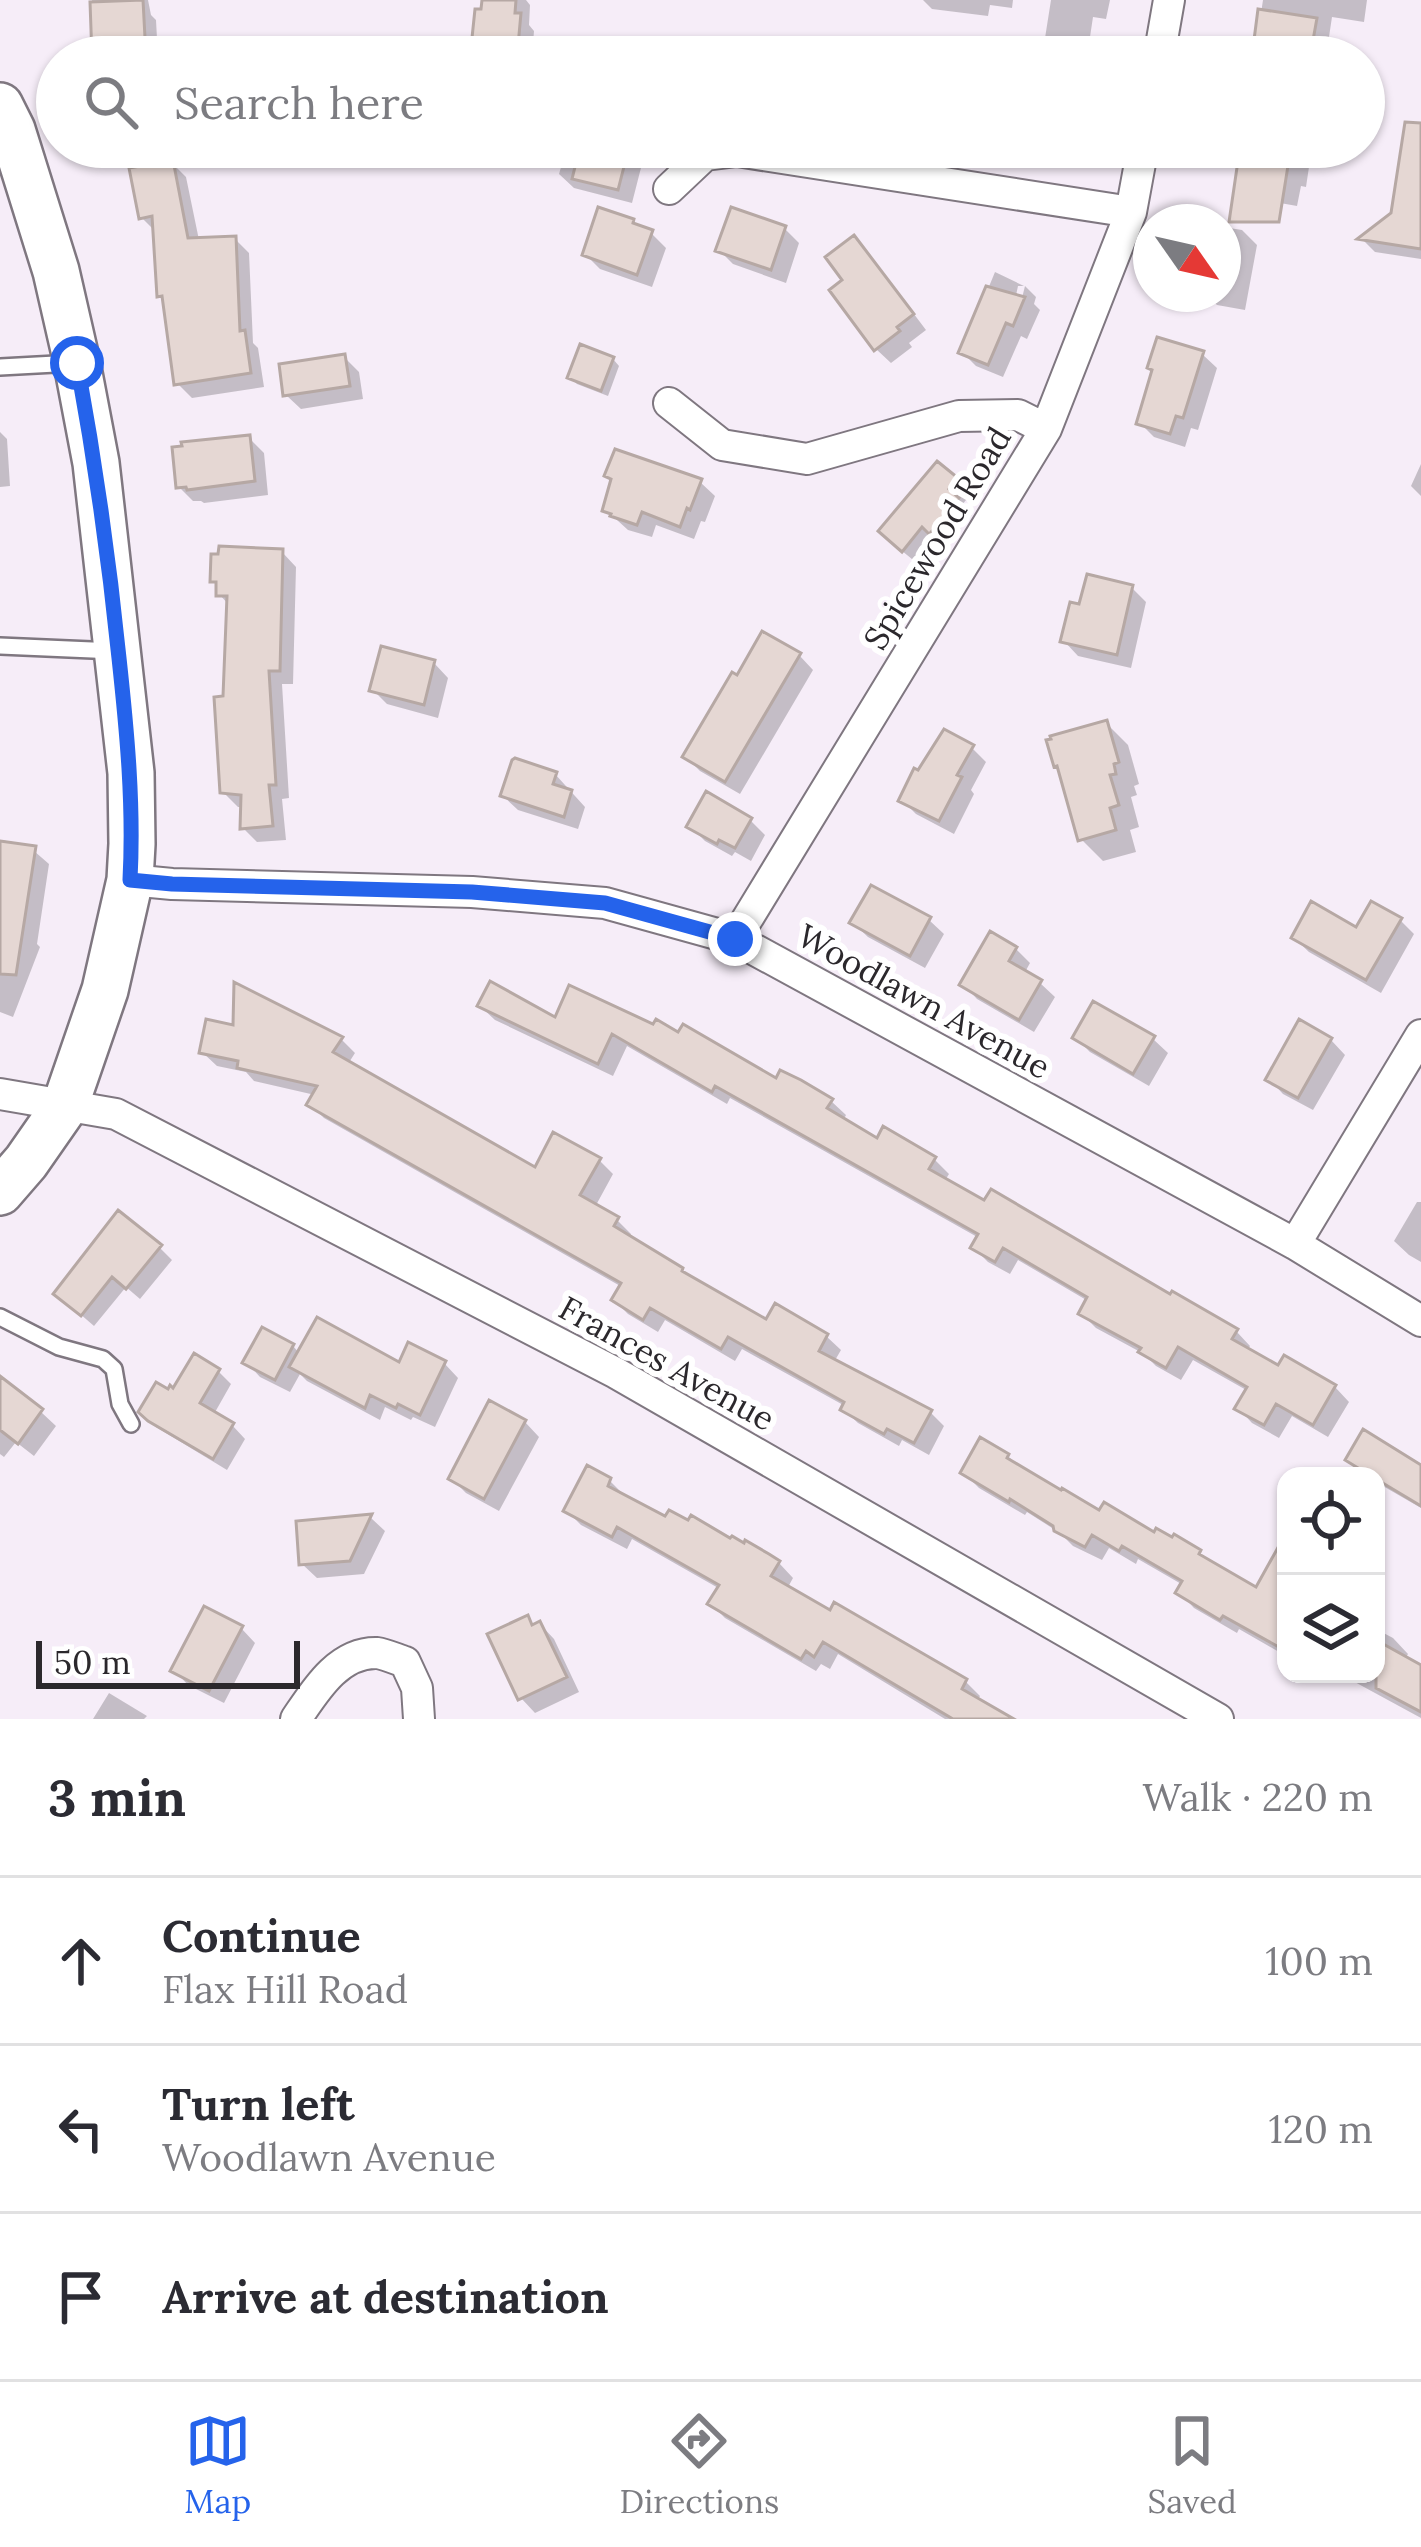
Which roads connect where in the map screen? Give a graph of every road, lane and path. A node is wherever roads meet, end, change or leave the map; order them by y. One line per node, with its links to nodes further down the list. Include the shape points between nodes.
1 (1169, 0): 2 (street)
2 (1163, 36)
3 (0, 106): 9 (main road, via 56,271)
4 (691, 168): 7 (street)
5 (847, 168): 8 (street)
6 (1139, 168): 8 (street, Spicewood Road)
7 (669, 188)
8 (1132, 212): 12 (street, Spicewood Road)
9 (77, 363): 10 (lane); 14 (main road)
10 (0, 367)
11 (669, 403): 12 (street, via 722,445 807,459 959,416 1018,415)
12 (1046, 429): 16 (street, Spicewood Road)
13 (0, 646): 14 (lane)
14 (118, 651): 15 (main road, via 131,773)
15 (130, 880): 16 (street, Woodlawn Avenue, via 605,903); 19 (main road, via 105,990)
16 (735, 939): 21 (street, Woodlawn Avenue)
17 (1421, 1035): 21 (street)
18 (0, 1094): 19 (street, Frances Avenue)
19 (65, 1106): 20 (main road); 27 (street, Frances Avenue, via 116,1114 616,1372)
20 (0, 1192)
21 (1295, 1244): 23 (street, Woodlawn Avenue)
22 (0, 1317): 24 (lane, via 58,1347 104,1359)
23 (1421, 1321)
24 (131, 1424)
25 (296, 1719): 26 (street, via 348,1659 379,1653 404,1663 417,1688)
26 (419, 1719)
27 (1218, 1719)

